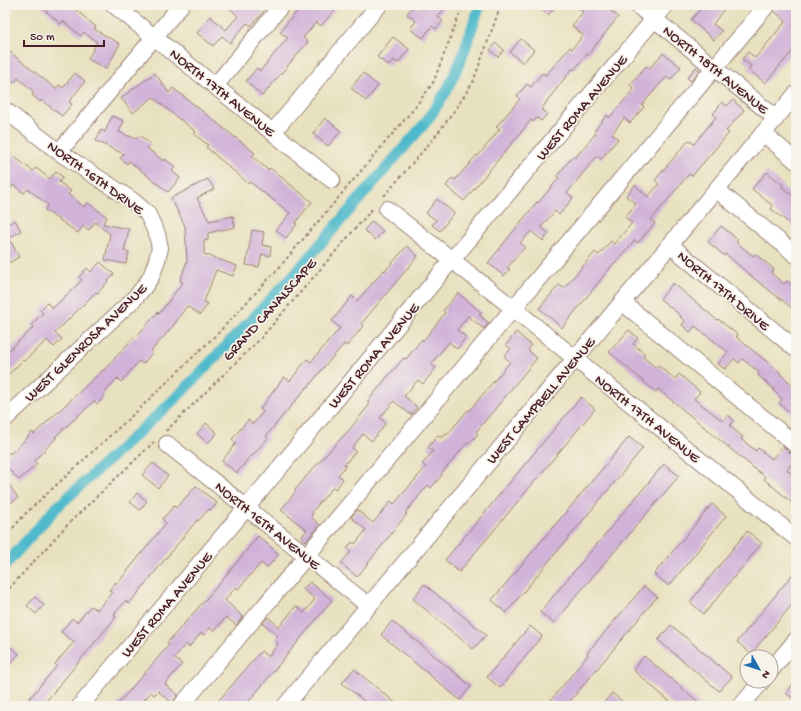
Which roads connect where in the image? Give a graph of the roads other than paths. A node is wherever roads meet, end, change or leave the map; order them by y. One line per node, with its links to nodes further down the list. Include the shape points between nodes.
1 (114, 5): 9 (street, NORTH 17TH AVENUE)
2 (181, 5): 9 (street)
3 (282, 5): 11 (street)
4 (379, 5): 15 (street)
5 (637, 5): 8 (street, NORTH 18TH AVENUE)
6 (666, 5): 8 (street, WEST ROMA AVENUE)
7 (767, 5): 10 (street)
8 (654, 19): 10 (street, NORTH 18TH AVENUE); 25 (street, WEST ROMA AVENUE)
9 (154, 37): 11 (street, NORTH 17TH AVENUE); 17 (street)
10 (714, 68): 14 (street, NORTH 18TH AVENUE); 27 (street)
11 (215, 86): 15 (street, NORTH 17TH AVENUE)
12 (796, 94): 14 (street, WEST CAMPBELL AVENUE)
13 (5, 110): 17 (street, NORTH 16TH DRIVE)
14 (776, 118): 16 (street, WEST CAMPBELL AVENUE)
15 (273, 132): 19 (street, NORTH 17TH AVENUE)
16 (763, 133): 18 (street, NORTH 18TH AVENUE); 20 (street, WEST CAMPBELL AVENUE)
17 (59, 152): 24 (street, NORTH 16TH DRIVE, via 147,213 157,234 160,248)
18 (796, 161)
19 (332, 180)
20 (717, 190): 22 (street, WEST CAMPBELL AVENUE); 23 (street)
21 (380, 205): 25 (street, NORTH 17TH AVENUE)
22 (670, 245): 26 (street, WEST CAMPBELL AVENUE); 28 (street, NORTH 17TH DRIVE)
23 (796, 255)
24 (157, 260): 30 (street, WEST GLENROSA AVENUE, via 151,277 134,299)
25 (452, 260): 27 (street, NORTH 17TH AVENUE); 33 (street, WEST ROMA AVENUE)
26 (622, 302): 29 (street, WEST CAMPBELL AVENUE); 32 (street)
27 (513, 308): 29 (street, NORTH 17TH AVENUE); 35 (street)
28 (796, 349)
29 (575, 358): 34 (street, NORTH 17TH AVENUE); 36 (street, WEST CAMPBELL AVENUE)
30 (5, 419)
31 (162, 439): 33 (street, NORTH 16TH AVENUE)
32 (796, 445)
33 (247, 508): 35 (street, NORTH 16TH AVENUE); 40 (street, WEST ROMA AVENUE)
34 (796, 538)
35 (306, 555): 36 (street, NORTH 16TH AVENUE); 41 (street)
36 (369, 606): 42 (street, WEST CAMPBELL AVENUE)
37 (796, 640): 38 (street)
38 (779, 660)
39 (755, 689): 43 (street)
40 (80, 706)
41 (181, 706)
42 (285, 706)
43 (741, 706)

